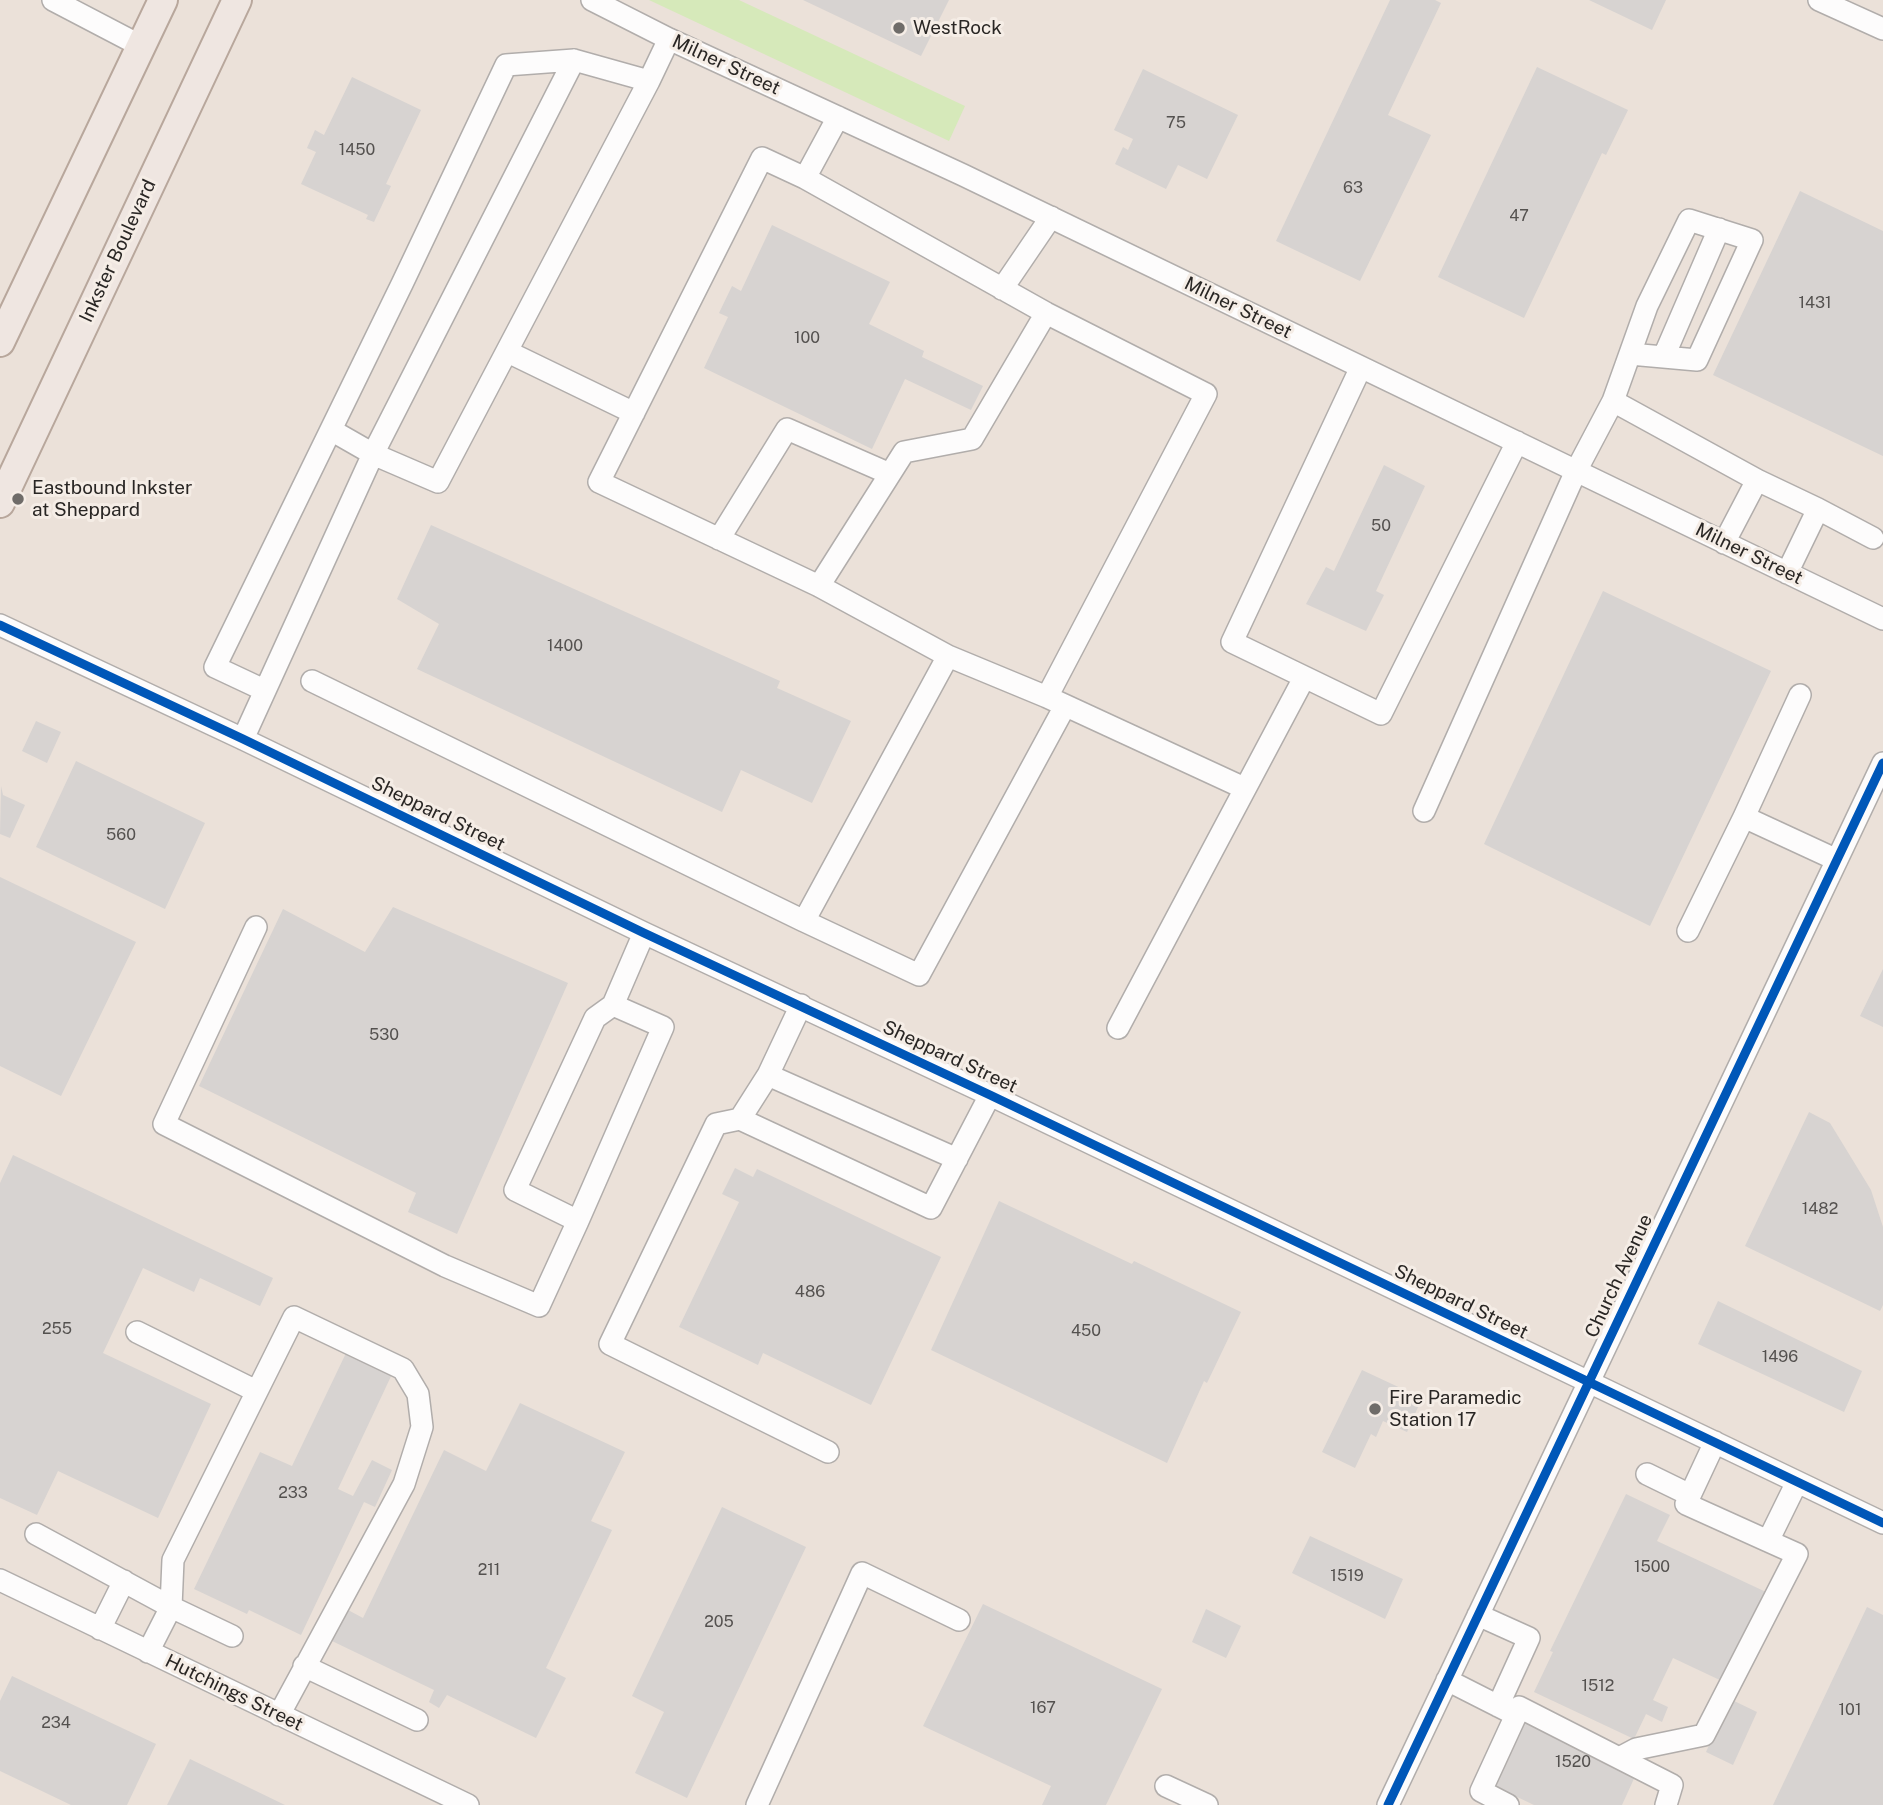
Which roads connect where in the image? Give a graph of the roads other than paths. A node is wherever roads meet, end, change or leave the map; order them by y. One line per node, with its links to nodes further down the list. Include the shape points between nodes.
1 (53, 0): 8 (street)
2 (163, 0): 8 (main road)
3 (237, 0): 30 (main road, Inkster Boulevard)
4 (592, 0): 7 (street, Milner Street)
5 (1819, 0): 6 (street)
6 (1883, 29)
7 (669, 39): 10 (street); 11 (street, Milner Street)
8 (141, 46): 17 (main road)
9 (575, 60): 10 (street); 24 (street, via 506,65); 26 (street)
10 (649, 81): 18 (street)
11 (838, 117): 12 (street); 13 (street, Milner Street)
12 (804, 178): 15 (street); 23 (street, via 762,158)
13 (1051, 217): 15 (street); 21 (street, Milner Street)
14 (1719, 229): 19 (street, via 1689,220 1647,306); 20 (street); 20 (street, via 1752,240 1696,360)
15 (1002, 289): 16 (street)
16 (1046, 313): 28 (street, via 972,439 904,452); 44 (street, via 1206,394)
17 (0, 342)
18 (508, 352): 23 (street); 26 (street, via 438,482)
19 (1630, 354): 20 (street); 22 (street)
20 (1664, 356)
21 (1362, 367): 25 (street, Milner Street); 40 (street, via 1232,642)
22 (1614, 401): 27 (street); 29 (street)
23 (634, 413): 33 (street, via 599,482)
24 (331, 430): 26 (street); 42 (street, via 215,667)
25 (1517, 442): 27 (street, Milner Street); 40 (street, via 1381,714)
26 (373, 454): 42 (street)
27 (1576, 471): 34 (street, Milner Street); 48 (street)
28 (890, 474): 33 (street, via 787,429); 36 (street)
29 (1757, 480): 31 (street); 34 (street)
30 (0, 503)
31 (1818, 509): 32 (street); 35 (street)
32 (1873, 538)
33 (719, 539): 36 (street)
34 (1724, 543): 35 (street, Milner Street)
35 (1787, 573): 37 (street, Milner Street)
36 (819, 586): 39 (street)
37 (1883, 619)
38 (0, 625): 45 (street, Sheppard Street)
39 (948, 656): 44 (street); 51 (street)
40 (1304, 678): 47 (street)
41 (312, 681): 51 (street)
42 (264, 690): 45 (street)
43 (1800, 695): 49 (street)
44 (1056, 702): 47 (street); 51 (street, via 919,975)
45 (243, 739): 54 (street, Sheppard Street)
46 (1883, 763): 50 (street, Church Avenue)
47 (1244, 788): 57 (street)
48 (1424, 811)
49 (1744, 817): 50 (street); 53 (street)
50 (1837, 860): 64 (street, Church Avenue)
51 (804, 921)
52 (256, 926): 62 (street, via 164,1124 445,1266 539,1306)
53 (1688, 931)
54 (644, 933): 55 (street); 56 (street, Sheppard Street)
55 (613, 1005): 62 (street, via 663,1027); 62 (street, via 595,1018 515,1190)
56 (801, 1005): 58 (street); 59 (street, Sheppard Street)
57 (1118, 1028)
58 (768, 1075): 60 (street); 61 (street)
59 (990, 1095): 61 (street); 64 (street, Sheppard Street)
60 (740, 1119): 61 (street, via 931,1208); 67 (street, via 716,1124 610,1344)
61 (957, 1159)
62 (578, 1221)
63 (137, 1332): 65 (street)
64 (1588, 1382): 66 (street, Sheppard Street); 77 (street, Church Avenue)
65 (256, 1391): 76 (street, via 173,1560); 82 (street, via 294,1317 403,1369 418,1394 422,1426 404,1484)
66 (1715, 1443): 69 (street, Sheppard Street); 70 (street)
67 (828, 1452)
68 (1647, 1474): 70 (street)
69 (1797, 1482): 71 (street, Sheppard Street); 73 (street)
70 (1690, 1495): 73 (street, via 1686,1504)
71 (1883, 1522)
72 (36, 1534): 74 (street)
73 (1768, 1541): 87 (street, via 1797,1554 1704,1735 1636,1749)
74 (124, 1581): 76 (street); 79 (street)
75 (1, 1582): 79 (street, Hutchings Street)
76 (171, 1607): 80 (street); 81 (street)
77 (1478, 1615): 83 (street, Church Avenue); 84 (street, via 1529,1638)
78 (959, 1620): 91 (street, via 862,1573)
79 (100, 1629): 81 (street, Hutchings Street)
80 (232, 1636)
81 (148, 1652): 85 (street, Hutchings Street)
82 (304, 1666): 85 (street); 86 (street)
83 (1447, 1680): 84 (street); 93 (street, Church Avenue)
84 (1507, 1710): 87 (street, via 1519,1707); 94 (street, via 1481,1791)
85 (279, 1714): 89 (street, Hutchings Street)
86 (417, 1720)
87 (1619, 1758): 95 (street, via 1672,1785)
88 (1166, 1786): 92 (street)
89 (430, 1797): 90 (street, Hutchings Street)
90 (468, 1805)
91 (757, 1805)
92 (1207, 1805)
93 (1388, 1805)
94 (1508, 1805)
95 (1666, 1805)

